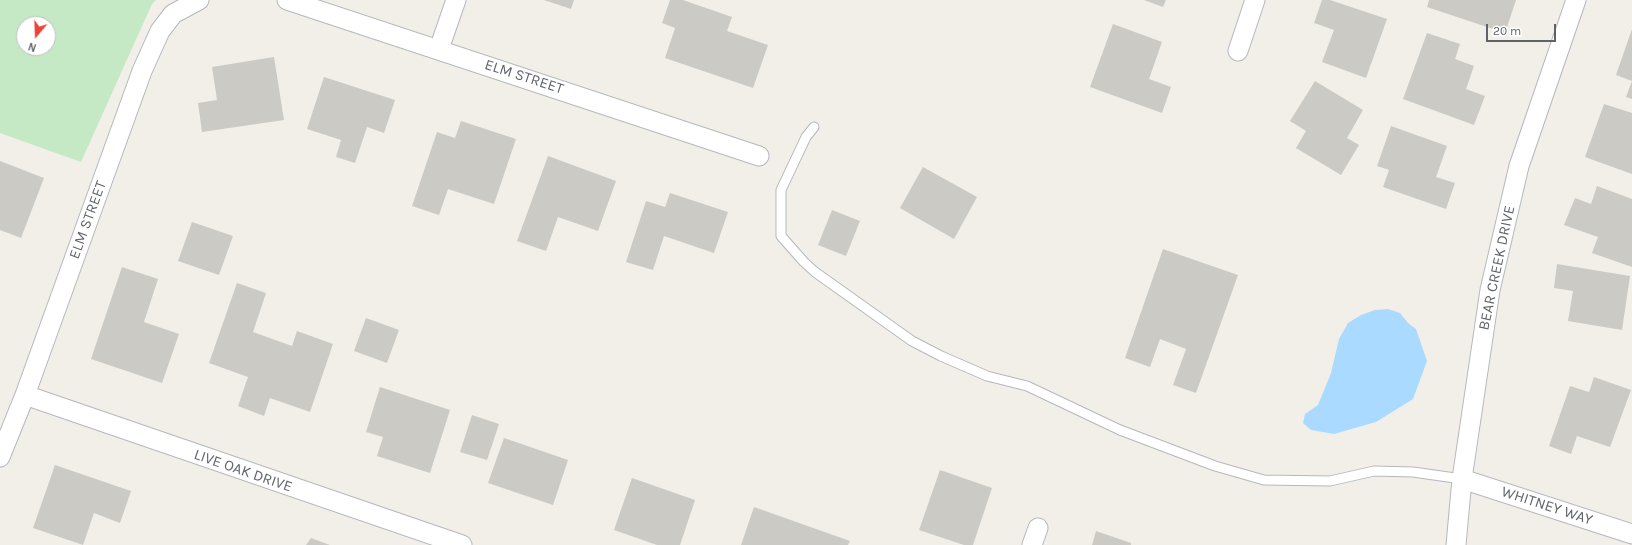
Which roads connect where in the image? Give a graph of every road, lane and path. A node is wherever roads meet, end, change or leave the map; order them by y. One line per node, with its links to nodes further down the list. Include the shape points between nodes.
1 (199, 0): 10 (street, ELM STREET, via 173,14 160,31 142,71)
2 (287, 0): 6 (street, ELM STREET)
3 (456, 0): 6 (street)
4 (1255, 0): 7 (street)
5 (1576, 0): 12 (street, BEAR CREEK DRIVE, via 1519,166 1490,290)
6 (439, 49): 9 (street, ELM STREET)
7 (1238, 51)
8 (814, 127): 12 (lane, via 806,137 781,190 781,236 815,272 912,341 987,376 1027,386 1120,430 1214,466 1264,480 1330,481 1374,471 1413,472)
9 (760, 156)
10 (25, 395): 11 (street, ELM STREET); 14 (street, LIVE OAK DRIVE)
11 (0, 457)
12 (1462, 479): 13 (street, WHITNEY WAY); 15 (street, BEAR CREEK DRIVE)
13 (1632, 534)
14 (456, 544)
15 (1456, 545)

